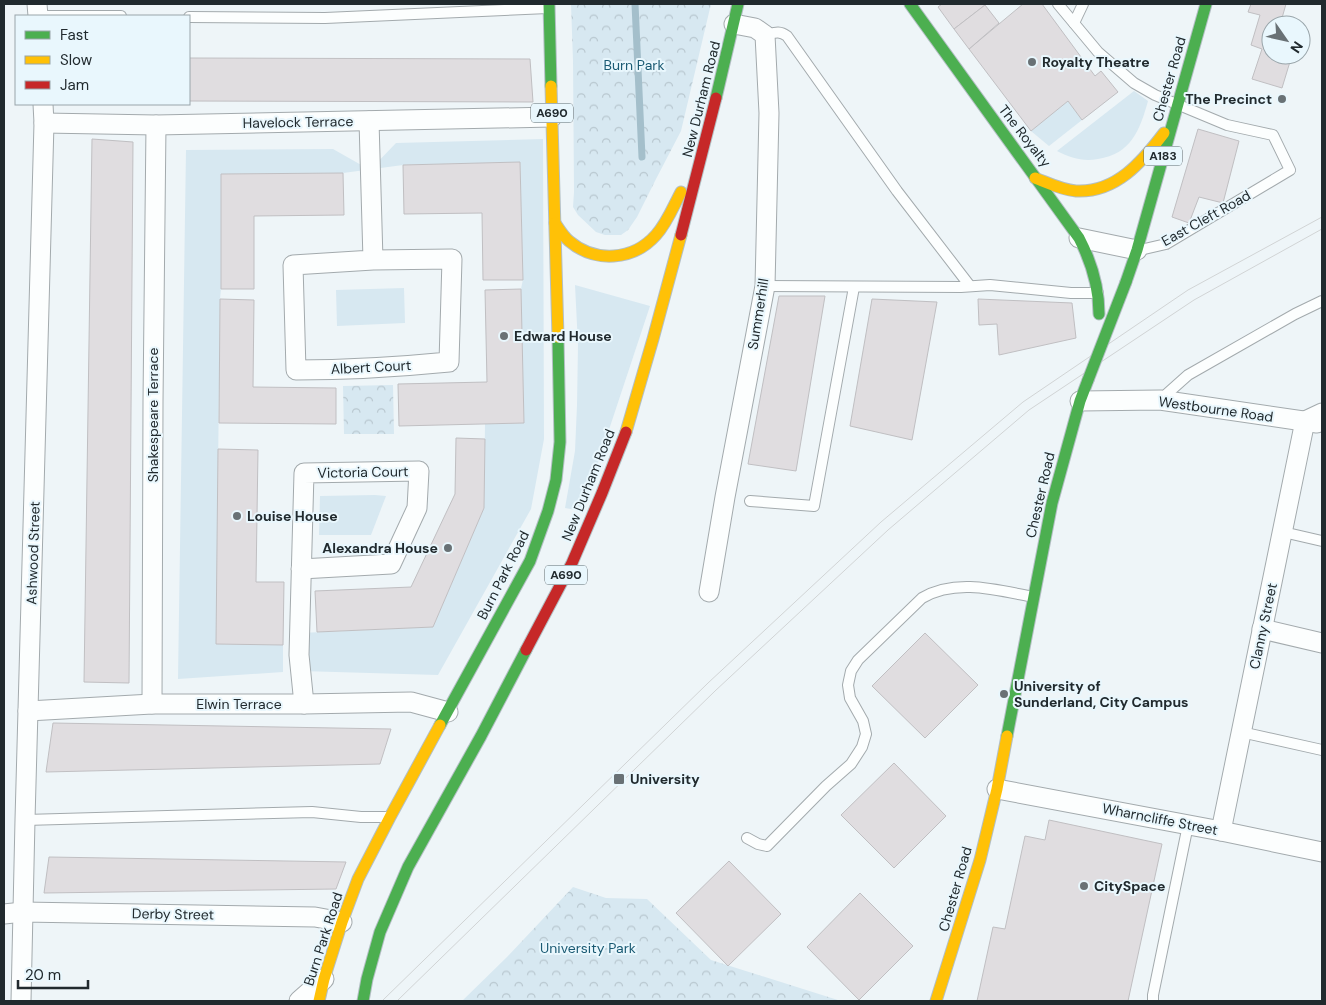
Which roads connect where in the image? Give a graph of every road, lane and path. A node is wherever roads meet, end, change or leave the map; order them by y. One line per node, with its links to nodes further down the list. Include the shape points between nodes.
1 (738, 4): 9 (main road, New Durham Road / A690)
2 (1058, 4): 8 (lane)
3 (1083, 4): 8 (lane)
4 (1206, 4): 12 (main road, Chester Road / A183)
5 (912, 5): 19 (main road, The Royalty)
6 (549, 6): 7 (lane, via 325,18); 13 (main road, Burn Park Road / A690)
7 (190, 17)
8 (1074, 23): 12 (lane, via 1098,52 1134,83)
9 (734, 24): 10 (street, via 755,28); 18 (main road, New Durham Road / A690)
10 (765, 35): 24 (street, Summerhill, via 769,112); 26 (lane, via 778,32 788,36 897,191)
11 (43, 105): 16 (street, Ashwood Street)
12 (1177, 105): 15 (main road, Chester Road / A183); 22 (lane, East Cleft Road, via 1227,125 1273,135 1290,170 1166,244)
13 (552, 117): 14 (street, Havelock Terrace); 20 (main road, Burn Park Road / A690)
14 (369, 121): 17 (street, Havelock Terrace); 23 (street)
15 (1172, 122): 19 (main road, The Royalty, via 1138,165 1108,185 1079,191); 22 (main road, Chester Road / A183)
16 (44, 123): 17 (street, Havelock Terrace); 43 (street, Ashwood Street)
17 (156, 125): 41 (street, Shakespeare Terrace)
18 (704, 146): 20 (main road, A690, via 659,232 630,254 618,257 592,255 568,240); 61 (main road, New Durham Road / A690, via 628,426 602,493 572,563 408,867 380,932)
19 (1035, 178): 21 (main road)
20 (555, 223): 44 (main road, Burn Park Road / A690, via 560,437 556,480 548,516 530,561)
21 (1079, 238): 22 (street, East Cleft Road); 27 (main road, via 1089,256)
22 (1137, 250): 29 (main road, Chester Road / A183, bridge)
23 (373, 260): 23 (street, Albert Court, via 293,265 296,370 365,369 450,362 452,259)
24 (765, 286): 25 (lane); 37 (street, Summerhill)
25 (854, 286): 26 (lane); 33 (lane, via 814,506)
26 (970, 286): 27 (lane)
27 (1099, 293): 29 (main road, bridge, via 1099,314)
28 (1322, 301): 30 (lane, via 1188,375)
29 (1088, 380): 31 (main road, Chester Road / A183)
30 (1160, 400): 31 (street, Westbourne Road); 32 (street, Westbourne Road)
31 (1080, 401): 38 (main road, Chester Road / A183, via 1052,503)
32 (1317, 419): 34 (street, Clanny Street)
33 (750, 501)
34 (1282, 532): 35 (lane); 39 (street, Clanny Street)
35 (1322, 541)
36 (301, 569): 36 (street, Victoria Court, via 304,473 419,471 417,508 391,564); 42 (street, Victoria Court, via 299,655)
37 (709, 592)
38 (1034, 597): 47 (main road, Chester Road / A183); 52 (lane, via 963,586 932,592 922,598 851,670 850,698 863,721 866,734 851,764 767,846)
39 (1262, 629): 40 (street); 45 (street, Clanny Street)
40 (1322, 642)
41 (152, 704): 42 (street, Elwin Terrace); 43 (street, Elwin Terrace)
42 (304, 704): 44 (street, Elwin Terrace, via 411,702)
43 (28, 711): 49 (street, Ashwood Street)
44 (448, 712): 48 (main road, Burn Park Road / A690)
45 (1242, 732): 46 (lane); 51 (street, Clanny Street)
46 (1322, 750)
47 (997, 789): 50 (street, Wharncliffe Street); 62 (main road, Chester Road / A183, via 980,860)
48 (390, 817): 49 (lane, via 312,812); 56 (main road, Burn Park Road / A690, via 358,879)
49 (24, 820): 54 (street, Ashwood Street)
50 (1188, 825): 51 (street, Wharncliffe Street); 63 (lane)
51 (1221, 831): 53 (street, Wharncliffe Street)
52 (747, 838)
53 (1322, 852)
54 (23, 912): 55 (street, Derby Street); 56 (street, Derby Street, via 315,917); 58 (street, Ashwood Street)
55 (4, 914)
56 (342, 922): 57 (main road, Burn Park Road / A690)
57 (324, 979): 59 (street); 60 (main road, Burn Park Road / A690)
58 (21, 1001)
59 (299, 1001)
60 (319, 1001)
61 (363, 1001)
62 (936, 1001)
63 (1153, 1001)

